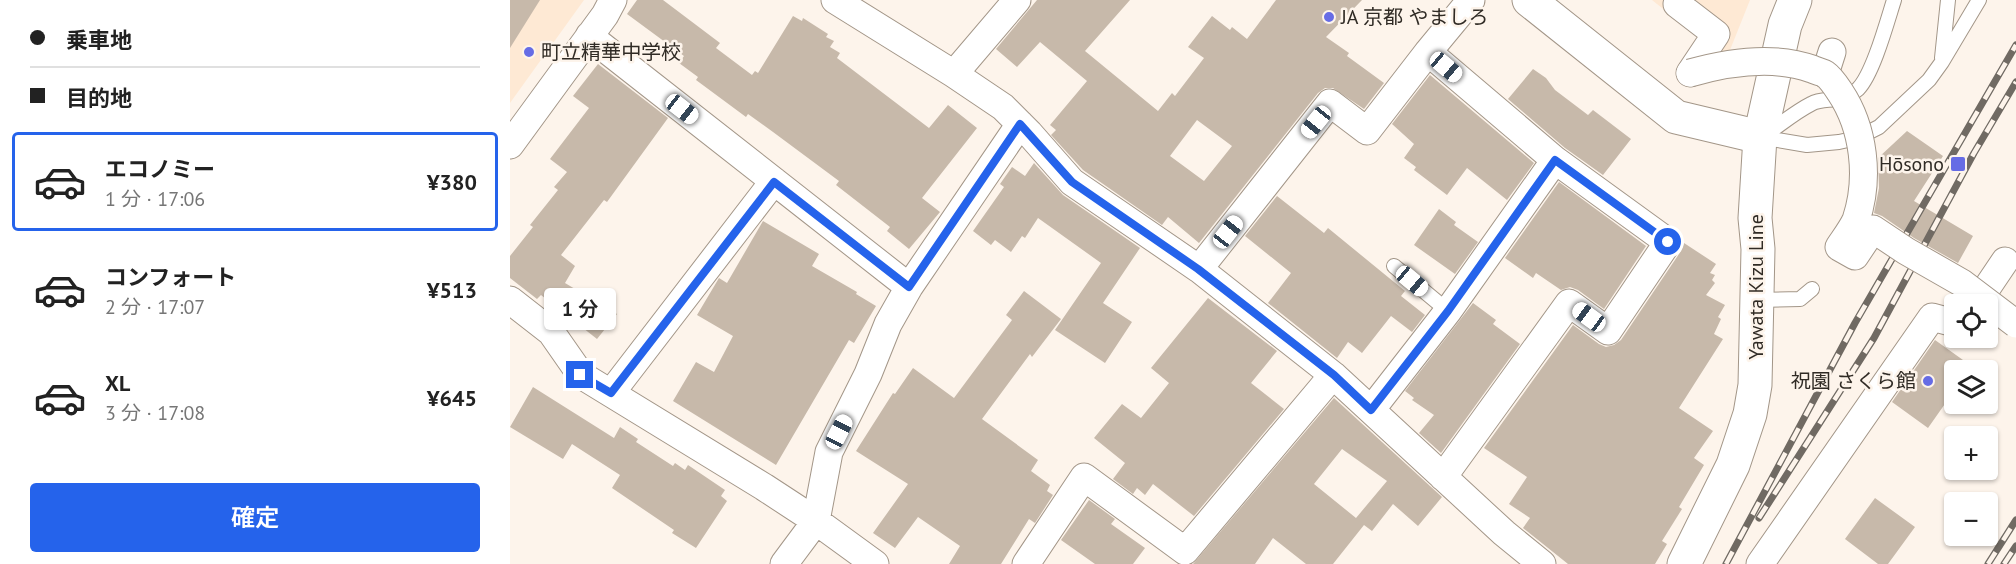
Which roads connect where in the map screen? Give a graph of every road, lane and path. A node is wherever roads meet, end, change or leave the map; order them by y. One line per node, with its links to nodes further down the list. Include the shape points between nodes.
1 (613, 0): 11 (street)
2 (1017, 0): 14 (street)
3 (1472, 0): 12 (street)
4 (1529, 0): 16 (main road, via 1676,117)
5 (1681, 0): 30 (street, bridge, via 1677,4 1716,34 1690,73 1754,56 1789,63 1828,63 1850,107 1862,149 1862,196 1855,221 1839,247 1855,256 1878,222 1906,251 1962,283)
6 (1795, 0): 16 (main road, Yawata Kizu Line, via 1785,25)
7 (1894, 0): 16 (lane, via 1866,77 1858,88 1836,100 1813,102)
8 (1948, 0): 13 (lane)
9 (1979, 0): 13 (lane)
10 (839, 1): 14 (street)
11 (589, 36): 17 (street); 19 (street)
12 (1428, 52): 18 (street); 22 (street, via 1367,131 1330,103)
13 (1942, 62): 16 (lane, via 1929,80 1869,133 1839,142 1807,145)
14 (954, 74): 15 (street, via 1003,107)
15 (1020, 124): 22 (street, via 1072,182); 23 (street)
16 (1760, 138): 27 (main road, Yawata Kizu Line, via 1755,218)
17 (510, 145)
18 (1555, 160): 28 (street); 34 (street, via 1668,242 1608,331 1569,303)
19 (774, 182): 23 (street); 32 (street)
20 (2005, 261): 25 (street)
21 (1394, 266): 28 (lane)
22 (1198, 269): 31 (street)
23 (909, 287): 35 (street, via 829,452)
24 (1812, 289): 27 (lane, via 1800,299)
25 (1983, 294)
26 (510, 300): 32 (street, via 551,332 580,375)
27 (1757, 300): 40 (main road, Yawata Kizu Line, via 1755,385 1750,414 1733,465)
28 (1448, 311): 33 (street)
29 (1944, 320): 41 (street, via 1932,317)
30 (2016, 324)
31 (1334, 375): 33 (street); 38 (street, via 1185,550 1084,477)
32 (611, 393): 35 (street)
33 (1371, 410): 34 (street)
34 (1443, 477): 39 (street)
35 (816, 521): 36 (street); 37 (street)
36 (784, 564)
37 (875, 564)
38 (1026, 564)
39 (1542, 564)
40 (1684, 564)
41 (1760, 564)

